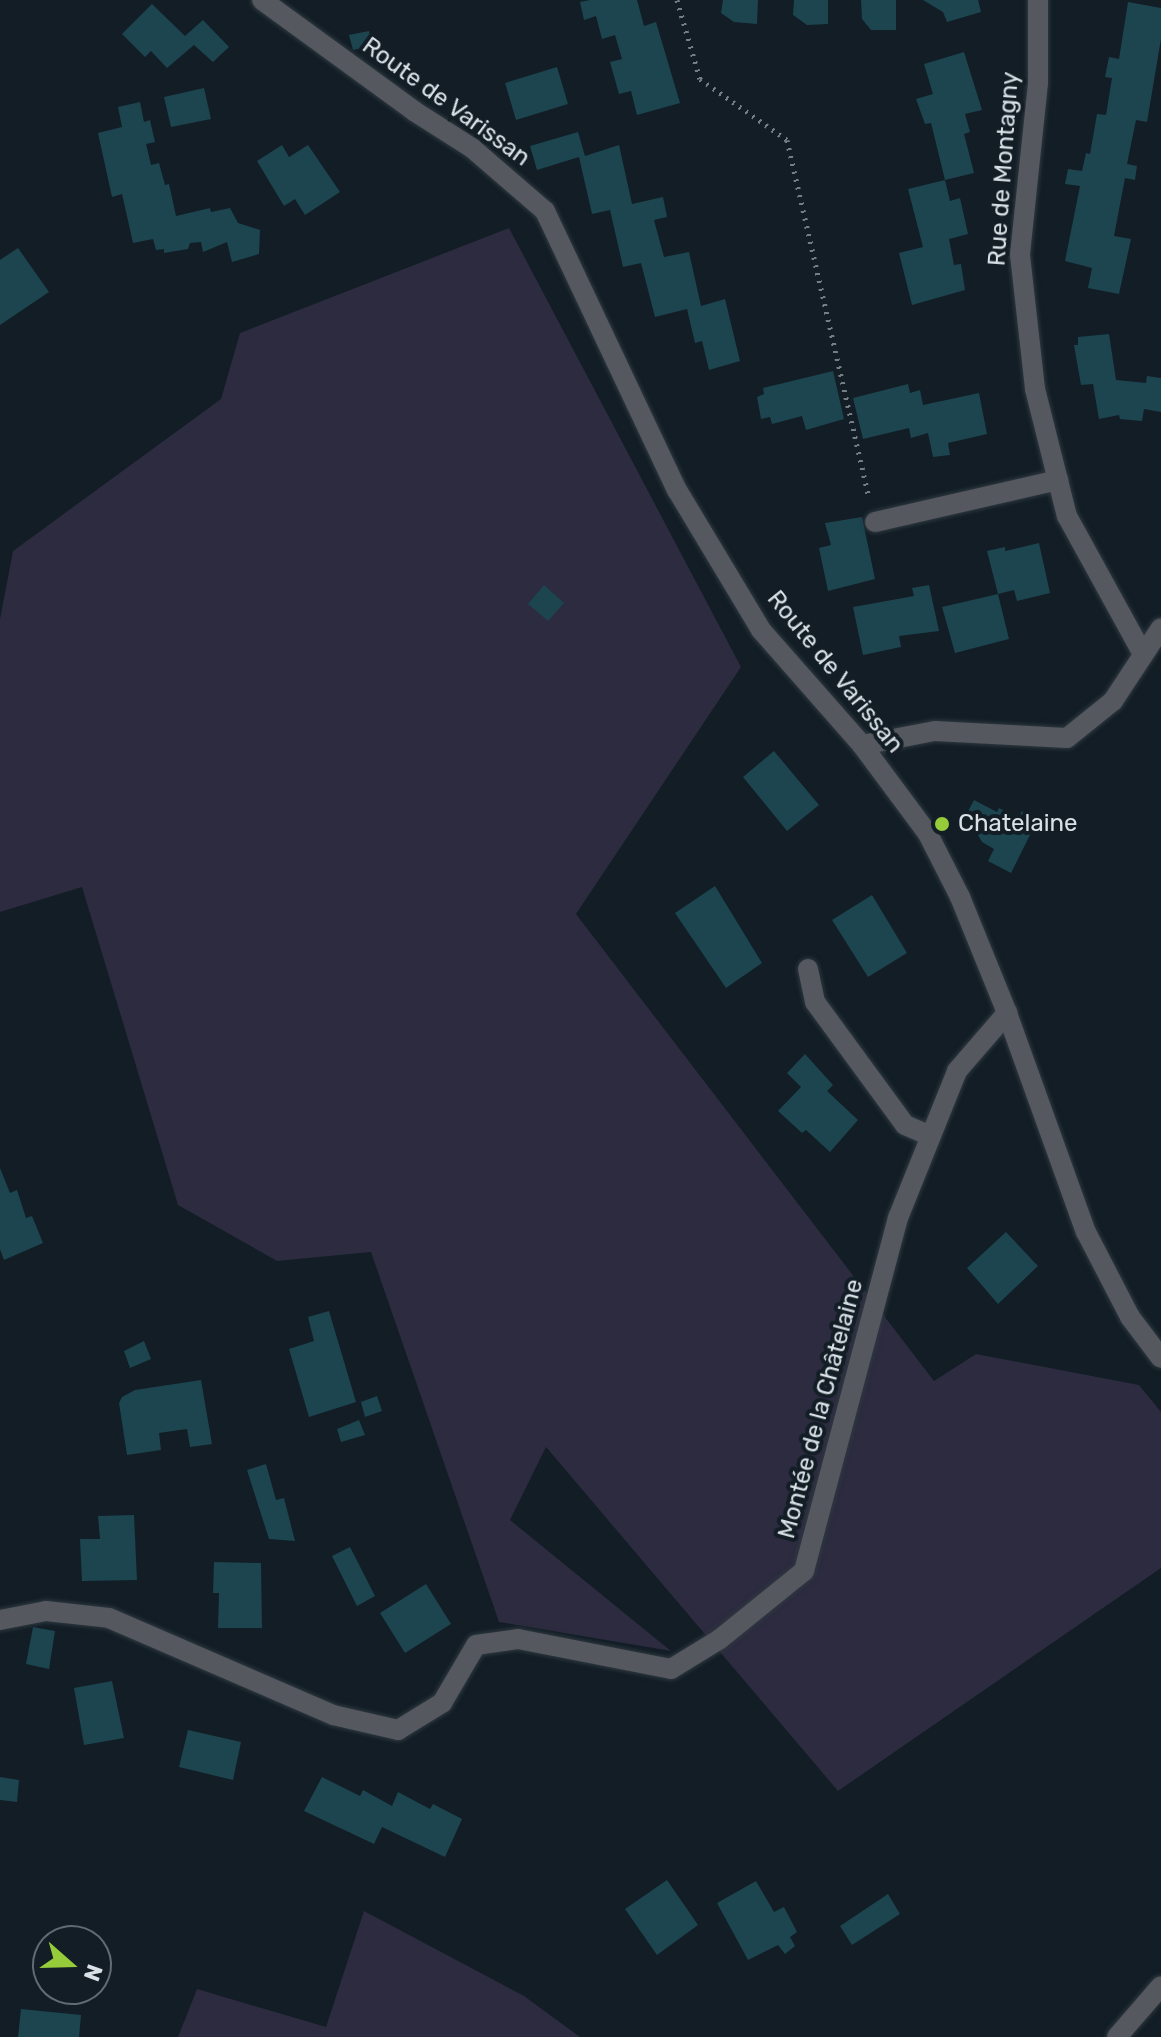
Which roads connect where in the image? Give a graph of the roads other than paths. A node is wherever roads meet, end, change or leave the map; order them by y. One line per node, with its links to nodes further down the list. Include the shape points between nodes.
1 (262, 0): 7 (street, Route de Varissan, via 472,148 545,211 677,490 761,630)
2 (1038, 0): 3 (street, Rue de Montagny, via 1038,83 1020,255 1035,389)
3 (1058, 480): 4 (street); 6 (street, Rue de Montagny, via 1067,516)
4 (875, 522)
5 (1161, 628): 6 (street)
6 (1143, 654): 7 (street, via 1113,701 1067,738 935,731)
7 (862, 745): 9 (street, Route de Varissan, via 928,834)
8 (808, 969): 10 (street, via 815,1002 905,1125)
9 (1007, 1013): 10 (street, Montée de la Châtelaine, via 957,1071); 11 (street, Route de Varissan, via 1086,1232 1130,1317)
10 (931, 1136): 12 (street, Montée de la Châtelaine, via 898,1218 804,1571 720,1639 671,1669 518,1639 476,1645 442,1703 398,1730 333,1715 109,1618 46,1611)
11 (1161, 1358)
12 (0, 1620)
13 (1161, 1986): 14 (street)
14 (1117, 2037)

